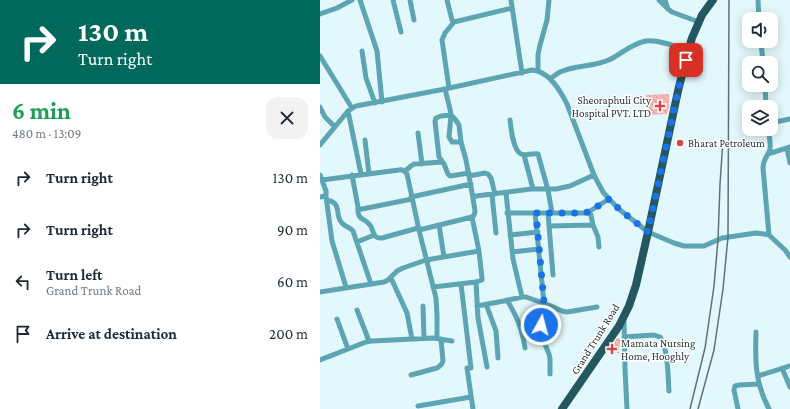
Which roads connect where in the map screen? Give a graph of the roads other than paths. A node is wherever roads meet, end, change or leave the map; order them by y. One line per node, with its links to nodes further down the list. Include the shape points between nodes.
1 (352, 0): 15 (street)
2 (360, 0): 27 (street, via 377,51)
3 (393, 0): 19 (street)
4 (410, 0): 16 (street)
5 (446, 0): 17 (street)
6 (511, 0): 12 (street)
7 (549, 0): 23 (street)
8 (659, 0): 13 (street)
9 (665, 0): 13 (street)
10 (714, 0): 18 (main road, Grand Trunk Road)
11 (758, 0): 14 (street)
12 (512, 8): 17 (street); 24 (street)
13 (668, 9): 18 (street)
14 (759, 12)
15 (320, 14)
16 (414, 20)
17 (454, 22): 26 (street, via 442,40)
18 (699, 22): 21 (main road, Grand Trunk Road)
19 (401, 32)
20 (362, 51): 28 (street, via 368,84)
21 (688, 51): 25 (street, via 647,41 635,44 600,63 563,71); 75 (main road, Grand Trunk Road)
22 (320, 56): 30 (street)
23 (538, 70): 24 (street); 25 (street)
24 (522, 72): 26 (street)
25 (550, 79): 52 (street, via 567,104)
26 (447, 89): 27 (street); 31 (street)
27 (382, 102): 28 (street)
28 (376, 103): 30 (street)
29 (320, 107): 35 (street)
30 (350, 109): 35 (street); 48 (street)
31 (451, 115): 39 (street, via 459,125); 39 (street, via 450,140); 44 (street, via 438,117 435,121 439,157)
32 (790, 119): 34 (street)
33 (510, 120): 43 (street, via 515,147)
34 (778, 122)
35 (335, 127): 40 (street)
36 (418, 133): 46 (street)
37 (769, 136): 42 (street)
38 (365, 140): 49 (street)
39 (461, 142): 51 (street)
40 (320, 145)
41 (788, 148): 42 (street); 45 (street)
42 (768, 154): 79 (street, via 764,159 763,168)
43 (524, 155): 55 (street); 56 (street, via 538,154)
44 (442, 162): 46 (street); 51 (street, via 450,176)
45 (790, 163)
46 (422, 164): 47 (street, via 411,166)
47 (405, 171): 49 (street, via 402,169); 61 (street)
48 (361, 174): 49 (street); 50 (street)
49 (369, 174)
50 (352, 175): 53 (street); 64 (street)
51 (469, 175): 54 (street); 58 (street, via 488,174)
52 (594, 175): 56 (street, via 570,186); 63 (street)
53 (321, 178): 60 (street)
54 (471, 184): 61 (street); 62 (street)
55 (533, 189): 56 (street); 57 (street)
56 (548, 190): 68 (street)
57 (506, 193): 58 (street); 66 (street)
58 (494, 194): 62 (street); 76 (street)
59 (320, 197): 60 (street)
60 (327, 198): 80 (street, via 335,203 340,220 351,228); 93 (street, via 332,241)
61 (412, 198): 64 (street, via 362,209); 73 (street)
62 (473, 198): 69 (street, via 476,213)
63 (609, 199): 65 (street); 75 (street)
64 (358, 207): 77 (street, via 360,216 370,224)
65 (590, 211): 68 (street); 71 (street)
66 (508, 213): 67 (street); 78 (street)
67 (536, 213): 68 (street); 74 (street)
68 (550, 213): 72 (street)
69 (472, 217): 70 (street); 83 (street)
70 (439, 225): 73 (street); 85 (street)
71 (593, 225): 72 (street); 81 (street)
72 (549, 226): 88 (street)
73 (418, 229): 77 (street, via 382,238); 87 (street)
74 (538, 232): 78 (street); 82 (street)
75 (648, 232): 79 (street, via 684,246 704,246 722,238); 104 (main road, Grand Trunk Road, via 632,296)
76 (496, 233)
77 (374, 235): 80 (street)
78 (510, 235): 84 (street)
79 (769, 235): 86 (street)
80 (357, 242): 91 (street)
81 (599, 246)
82 (539, 249): 84 (street); 98 (street)
83 (479, 251): 85 (street); 90 (street, via 482,278)
84 (512, 252): 96 (street)
85 (444, 257): 87 (street)
86 (790, 257)
87 (426, 260): 89 (street, via 397,271); 94 (street)
88 (553, 275)
89 (391, 278): 91 (street); 109 (street, via 407,314)
90 (476, 282): 92 (street); 101 (street)
91 (371, 284): 93 (street)
92 (461, 284): 94 (street); 126 (street, via 471,368 467,368)
93 (346, 287): 95 (street)
94 (433, 287): 110 (street)
95 (320, 292)
96 (522, 297): 97 (street); 98 (street)
97 (507, 300): 99 (street); 113 (street, via 520,324)
98 (544, 303): 102 (street, via 567,312); 120 (street, via 541,332 549,354)
99 (486, 304): 101 (street); 115 (street, via 496,331)
100 (423, 306): 108 (street)
101 (477, 306): 118 (street)
102 (597, 307)
103 (357, 310): 112 (street)
104 (624, 316): 107 (street); 129 (main road, Grand Trunk Road)
105 (337, 319): 114 (street)
106 (756, 332): 122 (street, via 755,361)
107 (624, 337): 125 (street, via 654,336 662,339); 130 (street)
108 (424, 338): 109 (street); 110 (street)
109 (412, 339): 112 (street)
110 (439, 339): 111 (street); 121 (street, via 443,360 440,366)
111 (452, 340)
112 (369, 341): 114 (street)
113 (525, 348)
114 (348, 349): 116 (street)
115 (498, 358)
116 (320, 360)
117 (790, 366): 119 (street)
118 (487, 367)
119 (782, 368): 122 (street); 124 (street)
120 (550, 374)
121 (411, 375)
122 (758, 376): 123 (street)
123 (759, 384): 131 (street, via 735,386); 132 (street)
124 (790, 387)
125 (669, 391)
126 (471, 397): 127 (street); 128 (street)
127 (418, 406)
128 (472, 409)
129 (562, 409)
130 (627, 409)
131 (738, 409)
132 (769, 409)

